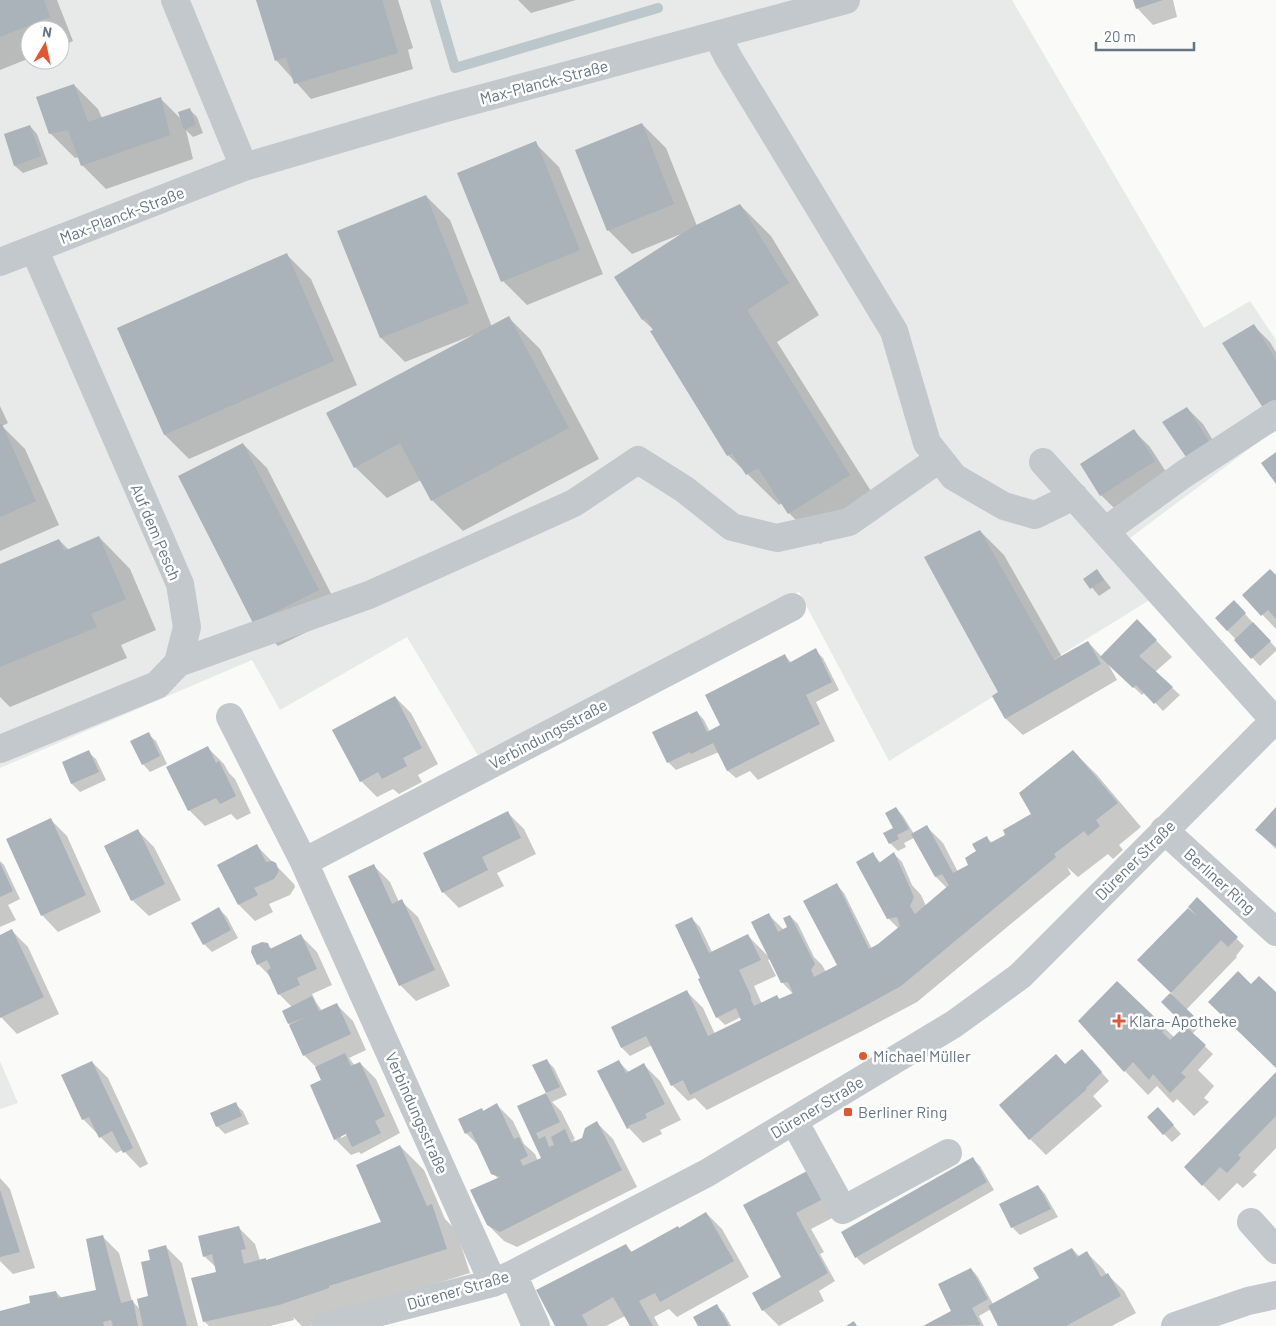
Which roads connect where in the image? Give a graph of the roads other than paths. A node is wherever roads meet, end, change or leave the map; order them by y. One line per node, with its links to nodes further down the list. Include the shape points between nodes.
1 (175, 0): 4 (street)
2 (846, 0): 3 (street, Max-Planck-Straße)
3 (717, 35): 4 (street, Max-Planck-Straße); 8 (street, via 894,331 927,443)
4 (244, 167): 5 (street, Max-Planck-Straße)
5 (34, 249): 6 (street, Max-Planck-Straße); 13 (street, Auf dem Pesch, via 180,584 187,627)
6 (0, 262)
7 (1276, 414): 11 (street)
8 (940, 459): 10 (street, via 954,477 1004,506 1035,515); 13 (street, via 849,522 777,538 732,527 684,489 638,460 574,504 369,595)
9 (1043, 462): 10 (street, Dürener Straße)
10 (1074, 496): 11 (street, Dürener Straße)
11 (1105, 531): 15 (street, Dürener Straße)
12 (792, 607): 18 (street, Verbindungsstraße)
13 (178, 662): 16 (street, Auf dem Pesch, via 157,685)
14 (230, 717): 18 (street, Verbindungsstraße)
15 (1275, 719): 17 (street, Dürener Straße)
16 (0, 749)
17 (1164, 830): 19 (street, Berliner Ring); 20 (street, Dürener Straße, via 1020,976 954,1024)
18 (304, 862): 24 (street, Verbindungsstraße)
19 (1276, 932)
20 (794, 1121): 21 (street, via 843,1210); 24 (street, Dürener Straße, via 707,1174)
21 (948, 1153)
22 (1251, 1222): 23 (street)
23 (1276, 1250)
24 (503, 1279): 26 (street, Dürener Straße); 27 (street, Verbindungsstraße)
25 (1276, 1295): 28 (street)
26 (326, 1326)
27 (536, 1326)
28 (1175, 1326)

